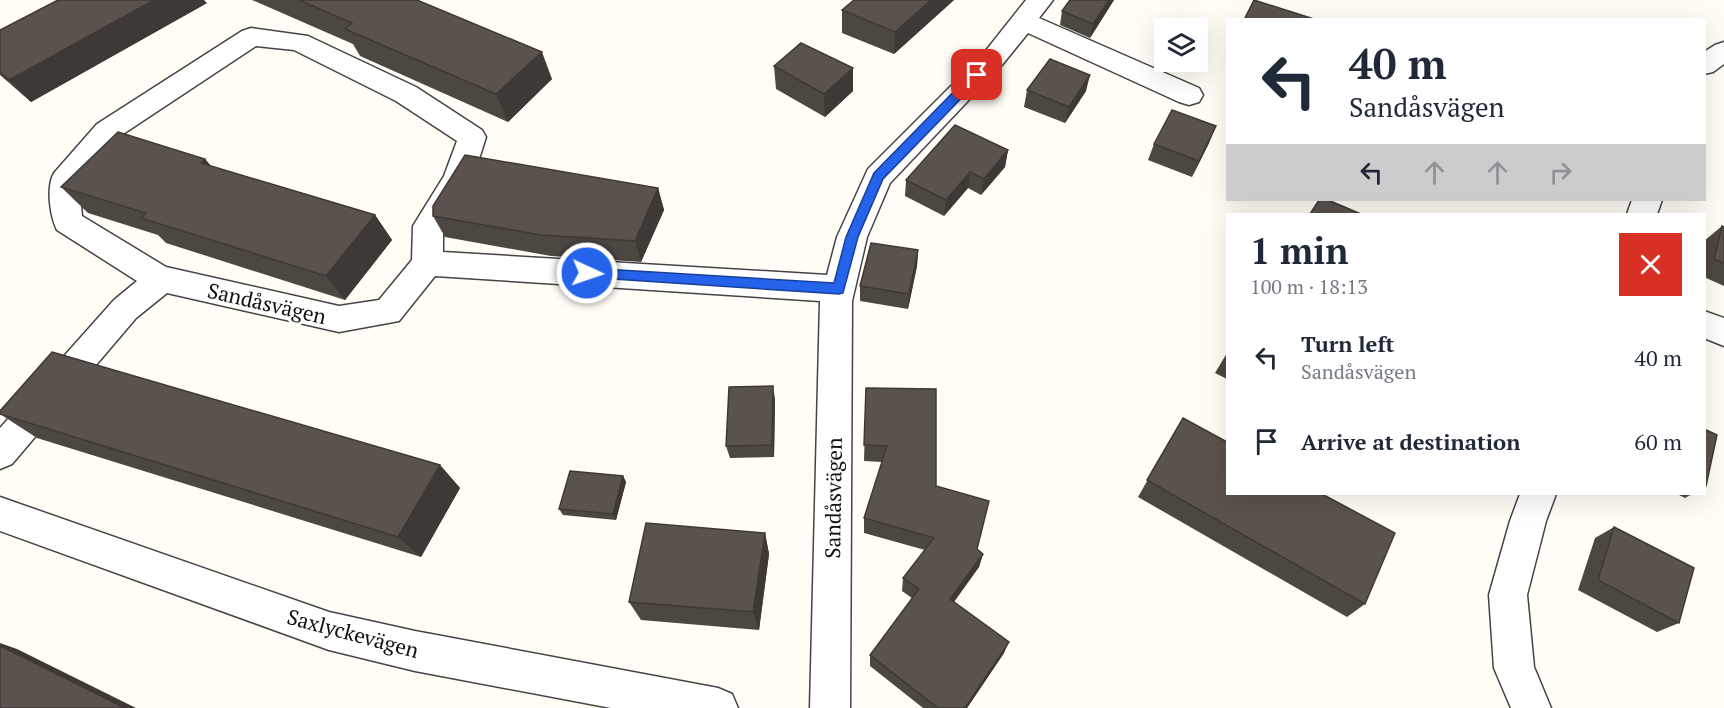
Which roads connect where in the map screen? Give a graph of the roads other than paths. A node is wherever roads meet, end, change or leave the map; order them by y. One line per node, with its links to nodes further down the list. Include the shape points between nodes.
1 (1032, 11): 4 (street, Sandåsvägen); 7 (street, Sandåsvägen, via 993,59 878,177 852,237)
2 (1724, 51): 3 (street)
3 (1706, 64)
4 (1189, 95)
5 (427, 263): 6 (street, Sandåsvägen, via 388,312 339,319); 6 (street, Sandåsvägen, via 428,226 458,178 472,137 406,94 299,42 251,37 107,132 64,181 68,222); 7 (street)
6 (161, 280): 10 (street, via 125,309)
7 (839, 289): 14 (street, Sandåsvägen)
8 (1706, 325): 9 (street)
9 (1724, 332)
10 (0, 453)
11 (1538, 495): 15 (street, via 1508,596 1514,668)
12 (0, 514): 13 (street, Saxlyckevägen, via 329,631)
13 (714, 708)
14 (830, 708)
15 (1532, 708)

